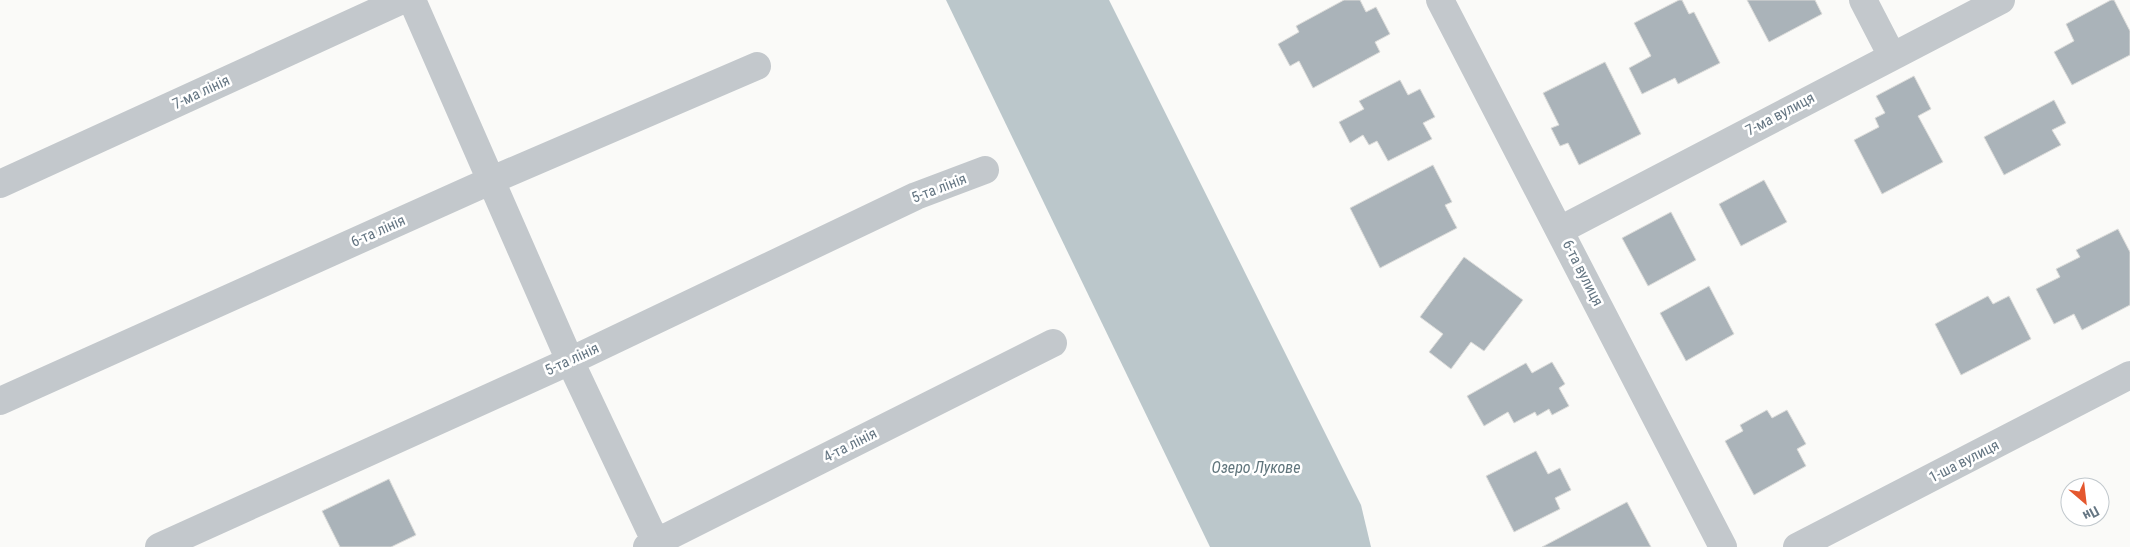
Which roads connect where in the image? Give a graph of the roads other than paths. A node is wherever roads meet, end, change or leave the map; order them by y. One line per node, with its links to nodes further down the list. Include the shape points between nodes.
1 (402, 0): 10 (street, 7-ма лінія)
2 (412, 0): 9 (street)
3 (1440, 0): 11 (street, 6-та вулиця)
4 (1863, 0): 6 (street)
5 (2001, 0): 6 (street, 7-ма вулиця)
6 (1892, 56): 11 (street, 7-ма вулиця)
7 (757, 66): 9 (street, 6-та лінія)
8 (985, 170): 13 (street, 5-та лінія, via 916,196)
9 (492, 180): 13 (street); 15 (street, 6-та лінія)
10 (0, 184)
11 (1560, 230): 18 (street, 6-та вулиця)
12 (1053, 343): 16 (street, 4-та лінія)
13 (570, 361): 16 (street); 17 (street, 5-та лінія)
14 (2130, 375): 19 (street, 1-ша вулиця)
15 (0, 401)
16 (654, 546)
17 (159, 547)
18 (1723, 547)
19 (1797, 547)

